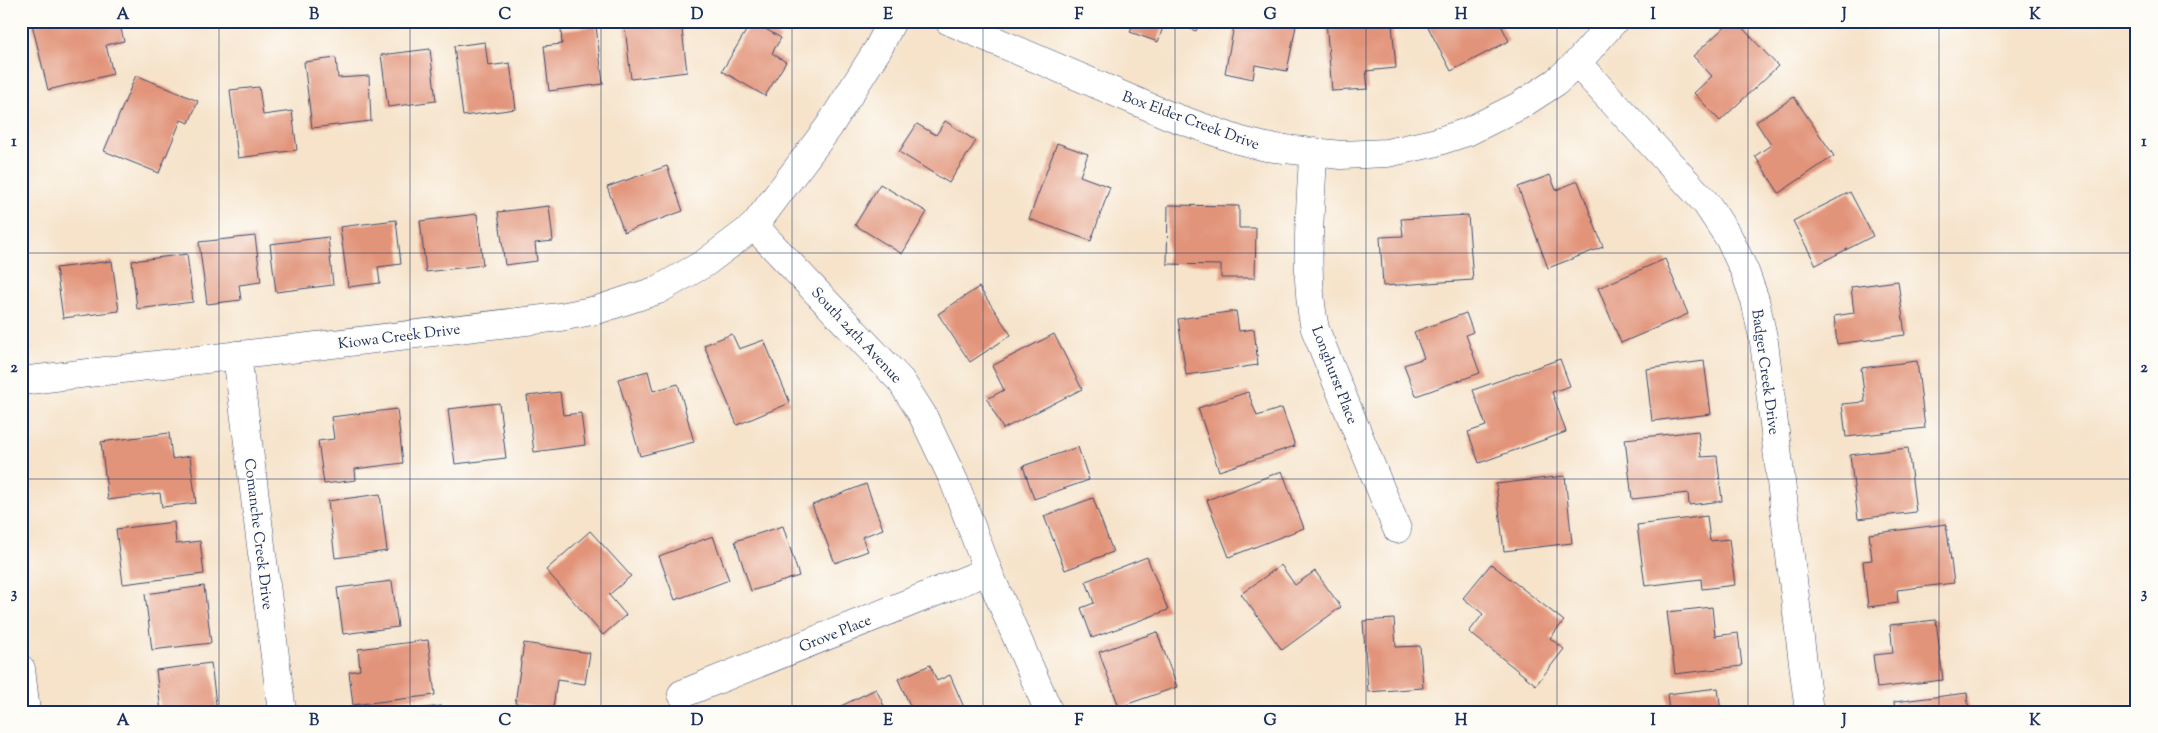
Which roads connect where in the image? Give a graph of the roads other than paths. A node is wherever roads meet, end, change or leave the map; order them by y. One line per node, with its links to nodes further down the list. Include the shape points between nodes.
1 (892, 21): 6 (street, via 828,128)
2 (949, 21): 5 (street, Box Elder Creek Drive, via 1168,115 1238,140)
3 (1614, 21): 4 (street, Box Elder Creek Drive)
4 (1577, 63): 5 (street, Box Elder Creek Drive, via 1556,82 1519,106 1467,132 1433,144 1387,153); 16 (street, Badger Creek Drive, via 1706,203 1729,238 1755,300 1764,342)
5 (1313, 153): 9 (street, Longhurst Place, via 1309,257 1315,329)
6 (754, 226): 7 (street, Kiowa Creek Drive, via 706,263 658,290 597,310); 10 (street, South 24th Avenue, via 901,381 938,445)
7 (237, 355): 8 (street, Kiowa Creek Drive); 14 (street, Comanche Creek Drive)
8 (21, 381)
9 (1397, 529)
10 (988, 571): 12 (street, Grove Place); 15 (street, South 24th Avenue)
11 (21, 669): 13 (street)
12 (682, 694)
13 (26, 712)
14 (282, 712)
15 (1049, 712)
16 (1809, 712)

